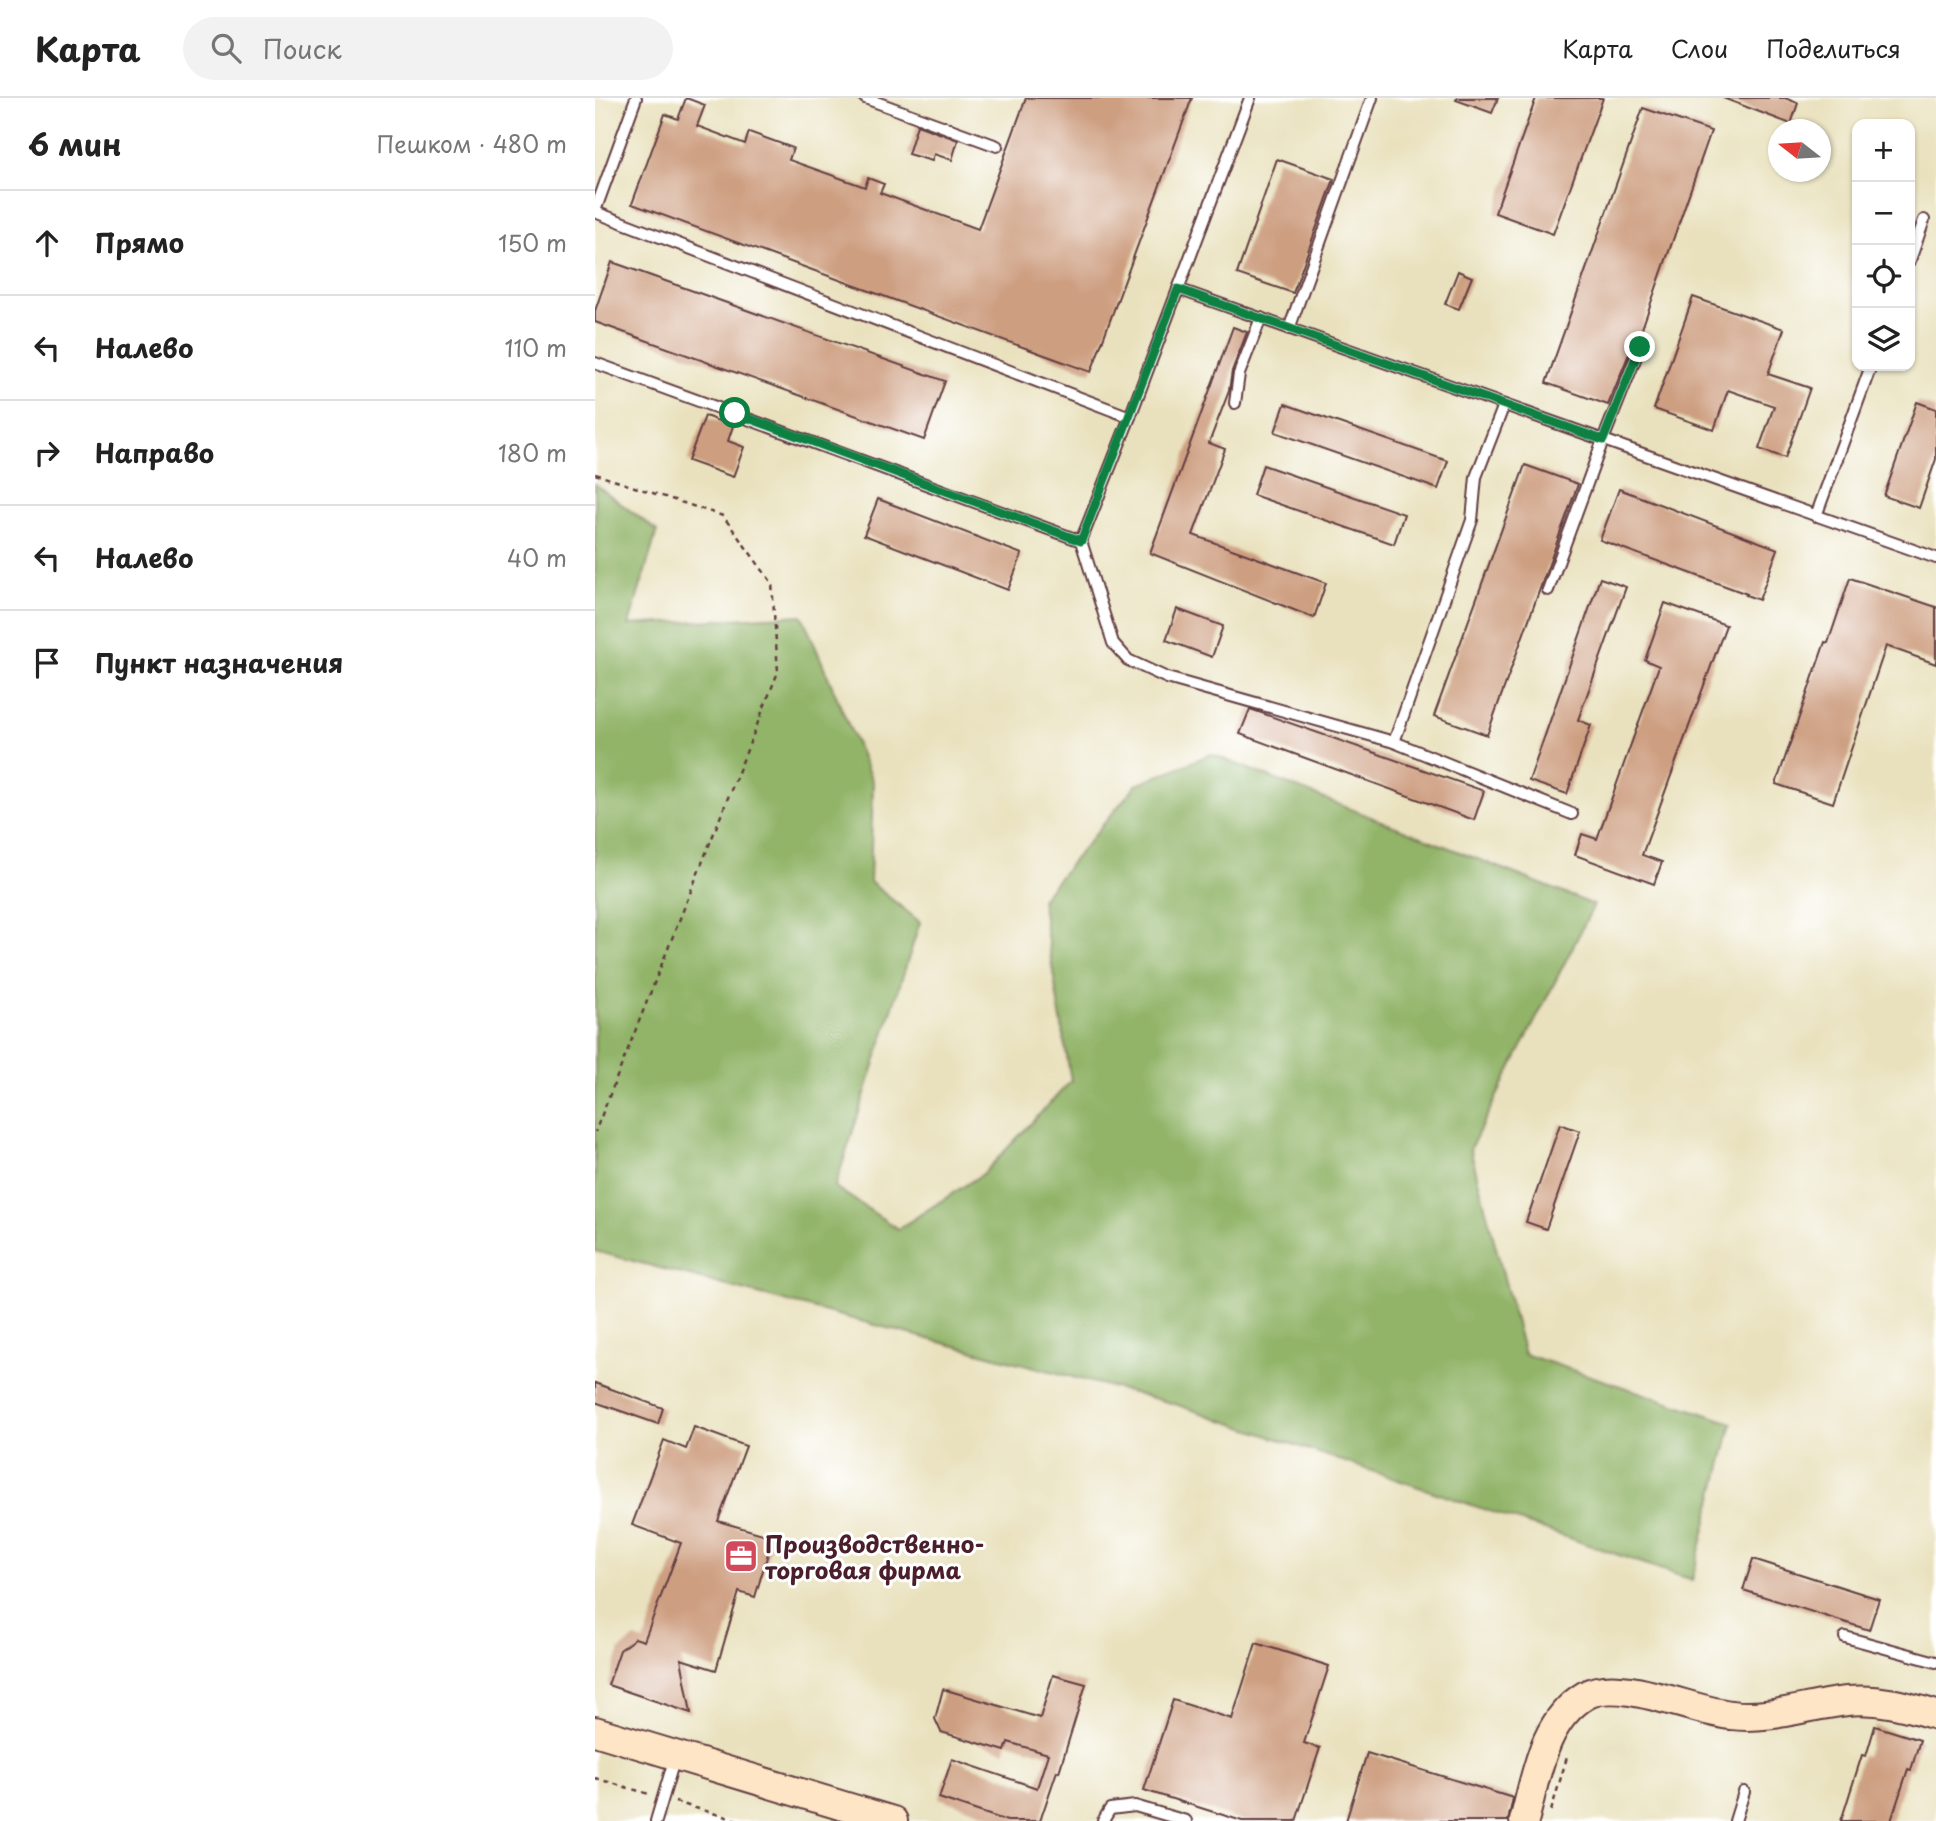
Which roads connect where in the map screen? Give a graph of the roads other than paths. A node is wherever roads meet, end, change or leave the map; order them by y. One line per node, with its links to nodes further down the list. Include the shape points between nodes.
1 (636, 98): 6 (lane)
2 (865, 98): 5 (lane)
3 (1250, 98): 9 (lane)
4 (1372, 98): 11 (lane)
5 (997, 146)
6 (595, 211): 17 (lane)
7 (1924, 220): 8 (lane)
8 (1915, 246)
9 (1178, 289): 10 (lane); 17 (lane)
10 (1261, 318): 11 (lane); 15 (lane, via 1239,374)
11 (1289, 328): 16 (lane)
12 (1640, 347): 18 (lane)
13 (595, 363): 20 (lane)
14 (1869, 371): 19 (lane)
15 (1235, 403)
16 (1504, 405): 18 (lane); 23 (lane, via 1476,477 1472,520)
17 (1130, 417): 20 (lane)
18 (1603, 440): 19 (lane); 22 (lane)
19 (1816, 516): 21 (lane)
20 (1081, 541): 23 (lane, via 1113,643 1128,660 1167,678)
21 (1936, 558)
22 (1548, 590)
23 (1394, 742): 24 (lane)
24 (1572, 814)
25 (1845, 1637): 26 (lane)
26 (1936, 1662)
27 (1936, 1715): 35 (main road, via 1887,1700 1848,1701 1759,1716 1730,1715 1629,1690 1589,1693 1556,1724)
28 (595, 1731): 29 (main road)
29 (676, 1754): 31 (lane); 32 (main road)
30 (1744, 1792): 36 (lane)
31 (656, 1821)
32 (893, 1821)
33 (1103, 1821): 34 (lane, via 1110,1809 1135,1806)
34 (1186, 1821)
35 (1524, 1821)
36 (1735, 1821)

